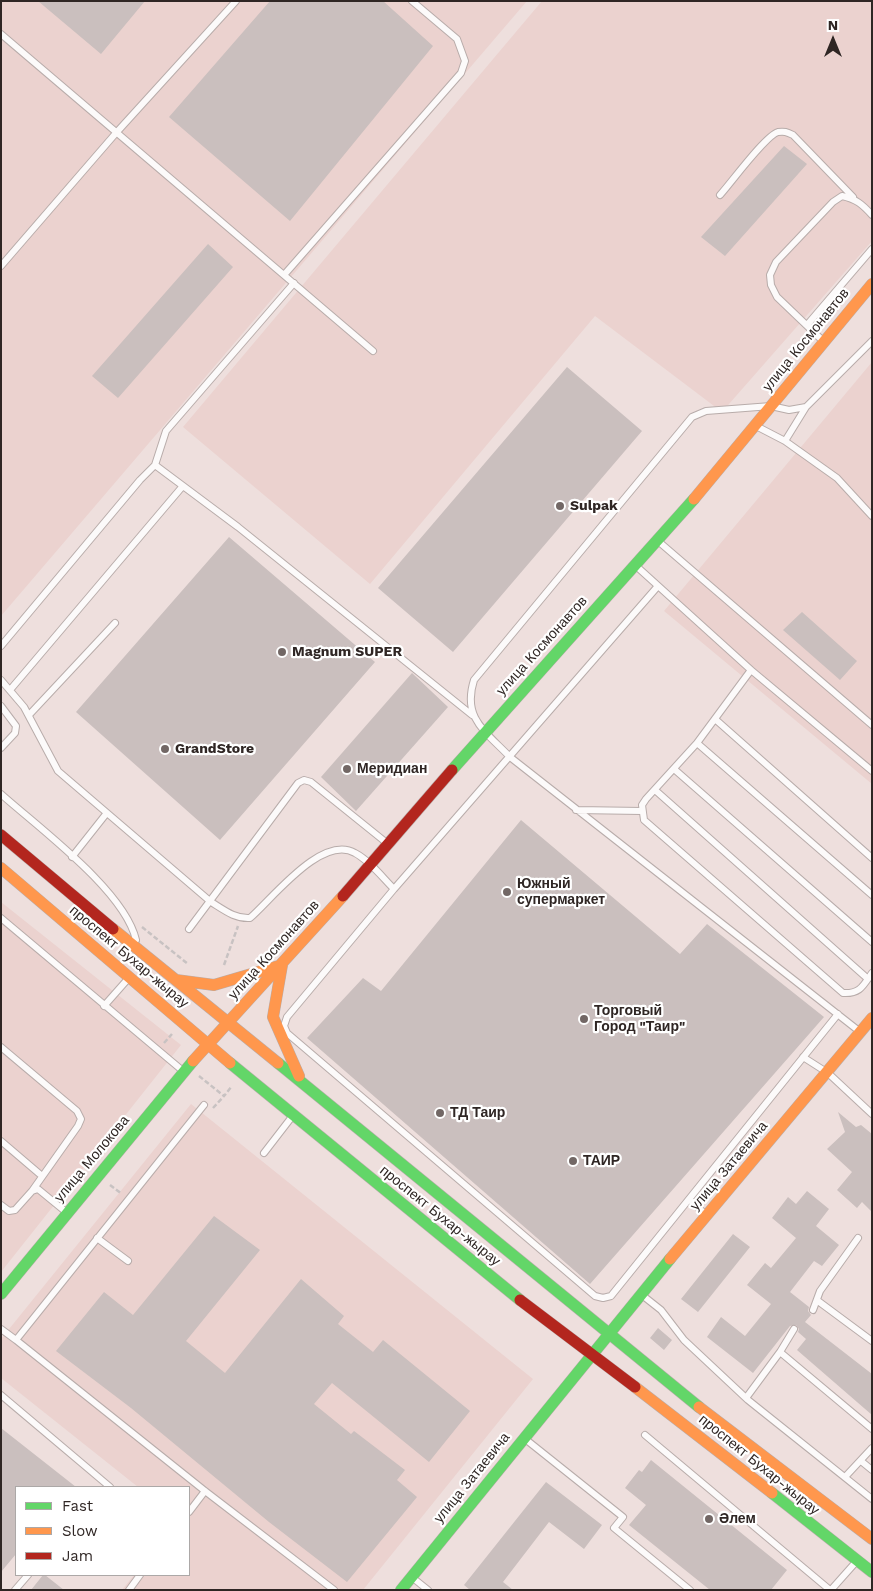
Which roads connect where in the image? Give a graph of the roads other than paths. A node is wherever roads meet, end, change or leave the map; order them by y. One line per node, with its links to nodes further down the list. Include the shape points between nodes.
1 (236, 1): 4 (lane)
2 (412, 1): 10 (lane, via 457,39 465,61 461,72)
3 (1, 34): 4 (lane)
4 (116, 133): 9 (lane); 10 (lane)
5 (720, 195): 6 (lane, via 766,140 776,132 785,131 793,135)
6 (854, 198): 7 (lane); 13 (lane, via 842,196 833,202 776,262 770,275 777,297)
7 (872, 215)
8 (872, 249): 13 (lane)
9 (1, 266)
10 (284, 275): 11 (lane)
11 (294, 284): 16 (lane); 21 (lane, via 166,432)
12 (871, 287): 15 (main road, улица Космонавтов)
13 (807, 325): 15 (lane)
14 (872, 341): 18 (lane)
15 (824, 342): 17 (main road, улица Космонавтов)
16 (373, 350)
17 (771, 406): 18 (lane, via 789,410); 19 (main road, улица Космонавтов); 34 (lane, via 706,411 692,417 474,680 469,696)
18 (806, 407): 20 (lane)
19 (755, 426): 20 (lane); 24 (main road, улица Космонавтов)
20 (785, 441): 23 (lane, via 837,478)
21 (156, 465): 22 (lane); 28 (lane)
22 (182, 487): 31 (lane); 34 (lane, via 238,527)
23 (872, 516)
24 (657, 540): 25 (main road, улица Космонавтов); 36 (lane)
25 (635, 565): 26 (lane); 37 (main road, улица Космонавтов)
26 (658, 586): 29 (lane); 40 (lane)
27 (115, 623): 33 (lane)
28 (1, 646)
29 (751, 670): 35 (lane); 42 (lane)
30 (1, 680): 31 (lane)
31 (10, 690): 33 (lane)
32 (1, 706): 39 (lane, via 16,726 15,733)
33 (29, 715): 47 (lane, via 58,770)
34 (472, 715): 37 (lane)
35 (715, 719): 38 (lane); 51 (lane)
36 (872, 725)
37 (485, 731): 40 (lane); 49 (main road, улица Космонавтов)
38 (696, 743): 41 (lane); 55 (lane)
39 (1, 748)
40 (510, 757): 45 (lane); 54 (lane)
41 (674, 768): 43 (lane); 59 (lane)
42 (872, 771)
43 (654, 790): 46 (lane, via 642,805); 62 (lane)
44 (1, 794): 50 (lane)
45 (576, 810): 46 (lane); 66 (lane)
46 (642, 811): 62 (lane, via 644,820 670,844 843,993 861,990)
47 (106, 814): 50 (lane); 56 (lane)
48 (1, 835): 60 (main road, проспект Бухар-жырау)
49 (389, 844): 52 (main road, улица Космонавтов); 56 (lane, via 311,782 304,780 298,783)
50 (72, 857): 60 (lane, via 107,888 133,928)
51 (872, 858)
52 (371, 865): 54 (lane); 56 (lane, via 354,852 329,850 314,858 250,918 241,919); 61 (main road, улица Космонавтов)
53 (1, 868): 63 (main road, проспект Бухар-жырау)
54 (394, 889): 83 (lane, via 287,1018 284,1026 287,1033 596,1296 611,1296)
55 (872, 895)
56 (211, 902): 58 (lane)
57 (1, 918): 65 (lane)
58 (190, 929)
59 (872, 942)
60 (138, 950): 64 (main road, проспект Бухар-жырау)
61 (282, 965): 64 (main road, via 214,985); 68 (main road, улица Космонавтов); 75 (main road, via 273,1018)
62 (870, 976)
63 (130, 977): 65 (lane); 70 (main road, проспект Бухар-жырау)
64 (176, 980): 68 (main road, проспект Бухар-жырау)
65 (104, 1006): 73 (lane)
66 (838, 1014): 69 (lane); 72 (lane)
67 (872, 1018): 69 (main road, улица Затаевича)
68 (228, 1023): 70 (main road, улица Космонавтов); 75 (main road, проспект Бухар-жырау)
69 (859, 1031): 74 (main road, улица Затаевича)
70 (209, 1044): 73 (main road, улица Молокова); 78 (main road, проспект Бухар-жырау)
71 (1, 1047): 81 (lane, via 77,1111 81,1118)
72 (803, 1057): 74 (lane); 83 (lane)
73 (184, 1072): 85 (main road, улица Молокова)
74 (828, 1073): 77 (lane); 86 (main road, улица Затаевича)
75 (302, 1083): 96 (main road, проспект Бухар-жырау)
76 (204, 1105): 87 (lane)
77 (872, 1114)
78 (293, 1115): 80 (lane); 100 (main road, проспект Бухар-жырау)
79 (1, 1141): 81 (lane)
80 (264, 1153)
81 (42, 1176): 82 (lane)
82 (32, 1190): 84 (lane, via 15,1210 10,1211); 85 (lane, via 45,1194)
83 (689, 1199): 86 (lane)
84 (1, 1205)
85 (66, 1213): 90 (main road, улица Молокова)
86 (706, 1215): 91 (main road, улица Затаевича)
87 (97, 1238): 89 (lane); 97 (lane)
88 (858, 1238): 92 (lane, via 820,1291)
89 (128, 1261)
90 (1, 1294)
91 (641, 1294): 96 (main road, улица Затаевича); 102 (lane, via 661,1310 684,1340)
92 (818, 1301): 93 (lane); 98 (lane)
93 (813, 1310)
94 (1, 1329): 97 (lane)
95 (794, 1329): 99 (lane)
96 (608, 1334): 100 (main road, улица Затаевича); 114 (main road, проспект Бухар-жырау, via 699,1408)
97 (16, 1340): 111 (lane)
98 (872, 1341)
99 (780, 1352): 102 (lane); 103 (lane)
100 (590, 1355): 105 (main road, улица Затаевича); 115 (main road, проспект Бухар-жырау, via 682,1422)
101 (1, 1395): 110 (lane)
102 (746, 1398): 109 (lane)
103 (872, 1429)
104 (644, 1434): 126 (lane)
105 (523, 1438): 119 (main road, улица Затаевича); 125 (lane, via 623,1517 614,1528)
106 (872, 1448): 107 (lane)
107 (861, 1461): 108 (lane); 109 (lane)
108 (872, 1470)
109 (845, 1477): 112 (lane)
110 (109, 1486)
111 (205, 1491): 113 (lane); 122 (lane)
112 (872, 1499)
113 (190, 1511)
114 (872, 1539)
115 (857, 1560): 116 (main road, проспект Бухар-жырау); 126 (lane)
116 (872, 1572)
117 (27, 1576): 120 (lane)
118 (139, 1576): 121 (lane)
119 (412, 1577): 123 (main road, улица Затаевича); 124 (lane)
120 (15, 1590)
121 (129, 1590)
122 (334, 1590)
123 (401, 1590)
124 (428, 1590)
125 (690, 1590)
126 (831, 1590)

